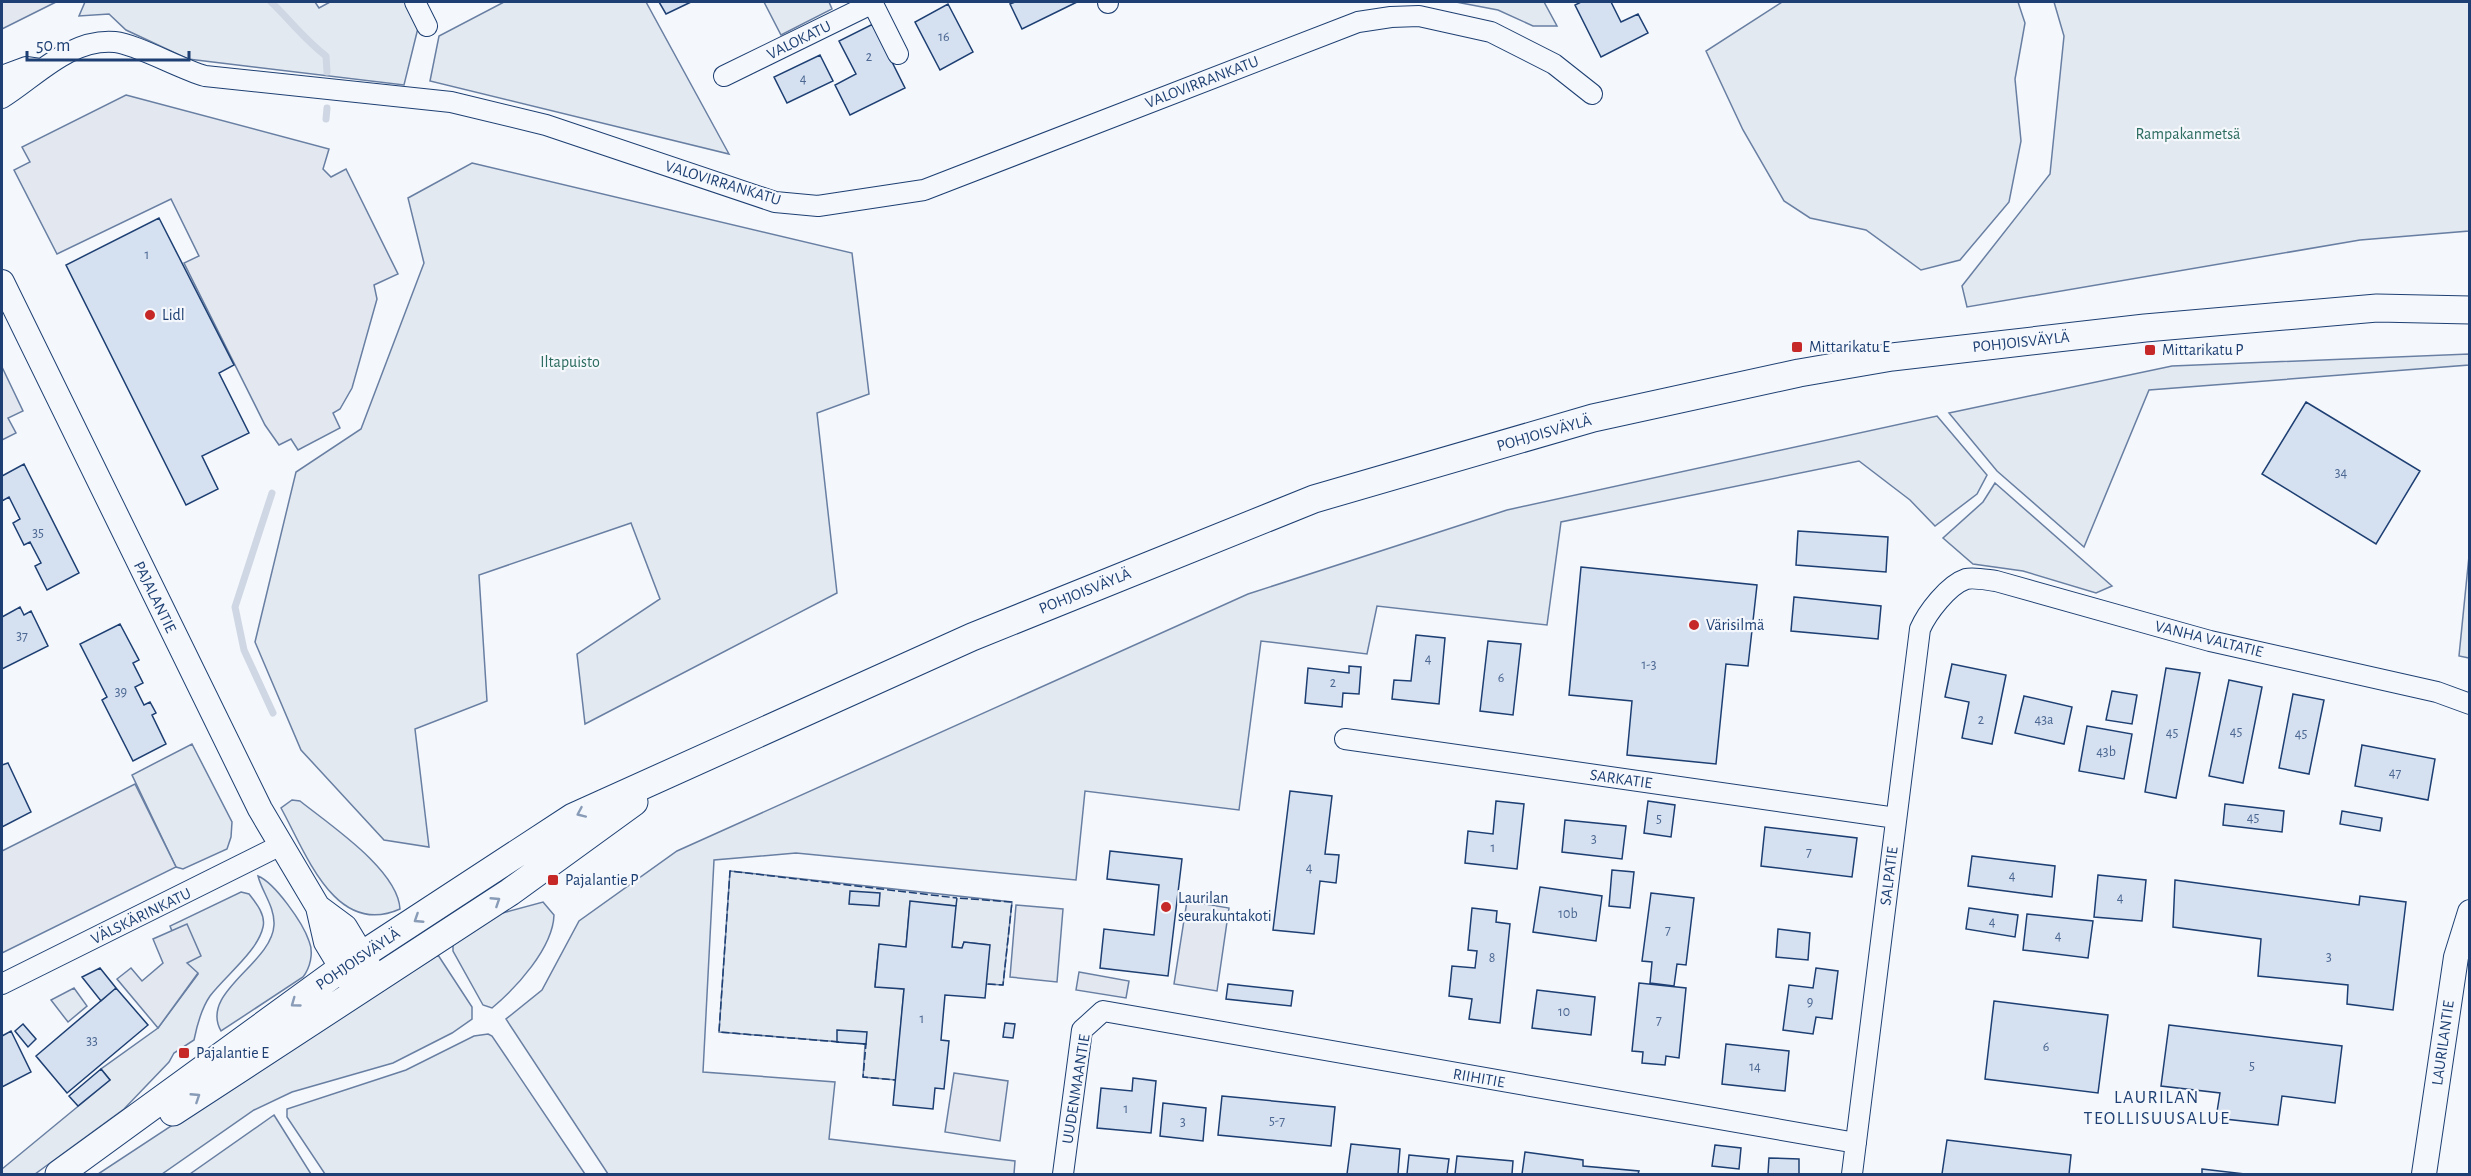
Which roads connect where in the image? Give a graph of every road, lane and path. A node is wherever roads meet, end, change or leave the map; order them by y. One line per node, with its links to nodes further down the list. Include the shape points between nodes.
1 (415, 2): 3 (street)
2 (873, 2): 4 (street); 7 (street, VALOKATU)
3 (427, 26)
4 (898, 54)
5 (39, 69): 6 (street, VALOVIRRANKATU, via 26,67); 8 (street, VALOVIRRANKATU, via 78,48 116,42 205,76 451,102 546,125 775,201 818,206 924,190 1358,22 1391,16 1419,16 1491,32 1554,64); 9 (street, VALOVIRRANKATU, via 31,80)
6 (2, 76)
7 (724, 76)
8 (1592, 94)
9 (2, 98)
10 (2, 282): 17 (street, PAJALANTIE)
11 (2468, 310): 15 (main road, POHJOISVÄYLÄ, via 2377,308 1961,348 1799,373 1593,418 1314,499 972,637)
12 (1952, 590): 13 (street, VANHA VALTATIE, via 1966,579 1996,580 2210,641 2437,692); 16 (street, SALPATIE, via 1939,600 1920,629)
13 (2469, 704)
14 (1345, 739): 16 (street, SARKATIE)
15 (674, 773): 19 (main road, POHJOISVÄYLÄ, one-way to 19, via 573,817); 21 (main road, POHJOISVÄYLÄ, one-way to 15, via 510,892)
16 (1896, 818): 23 (street, SALPATIE)
17 (279, 846): 19 (street, PAJALANTIE, via 318,907 326,942); 20 (street, VÄLSKÄRINKATU)
18 (2469, 912): 28 (street, LAURILANTIE, via 2456,957)
19 (352, 962): 21 (street, PAJALANTIE); 24 (main road, POHJOISVÄYLÄ, one-way to 24)
20 (2, 984)
21 (367, 986): 25 (main road, POHJOISVÄYLÄ, one-way to 21)
22 (1103, 1011): 23 (street, RIIHITIE); 26 (street, UUDENMAANTIE, via 1082,1030)
23 (1856, 1143): 27 (street, SALPATIE)
24 (59, 1174)
25 (76, 1174)
26 (1063, 1174)
27 (1852, 1174)
28 (2424, 1174)

